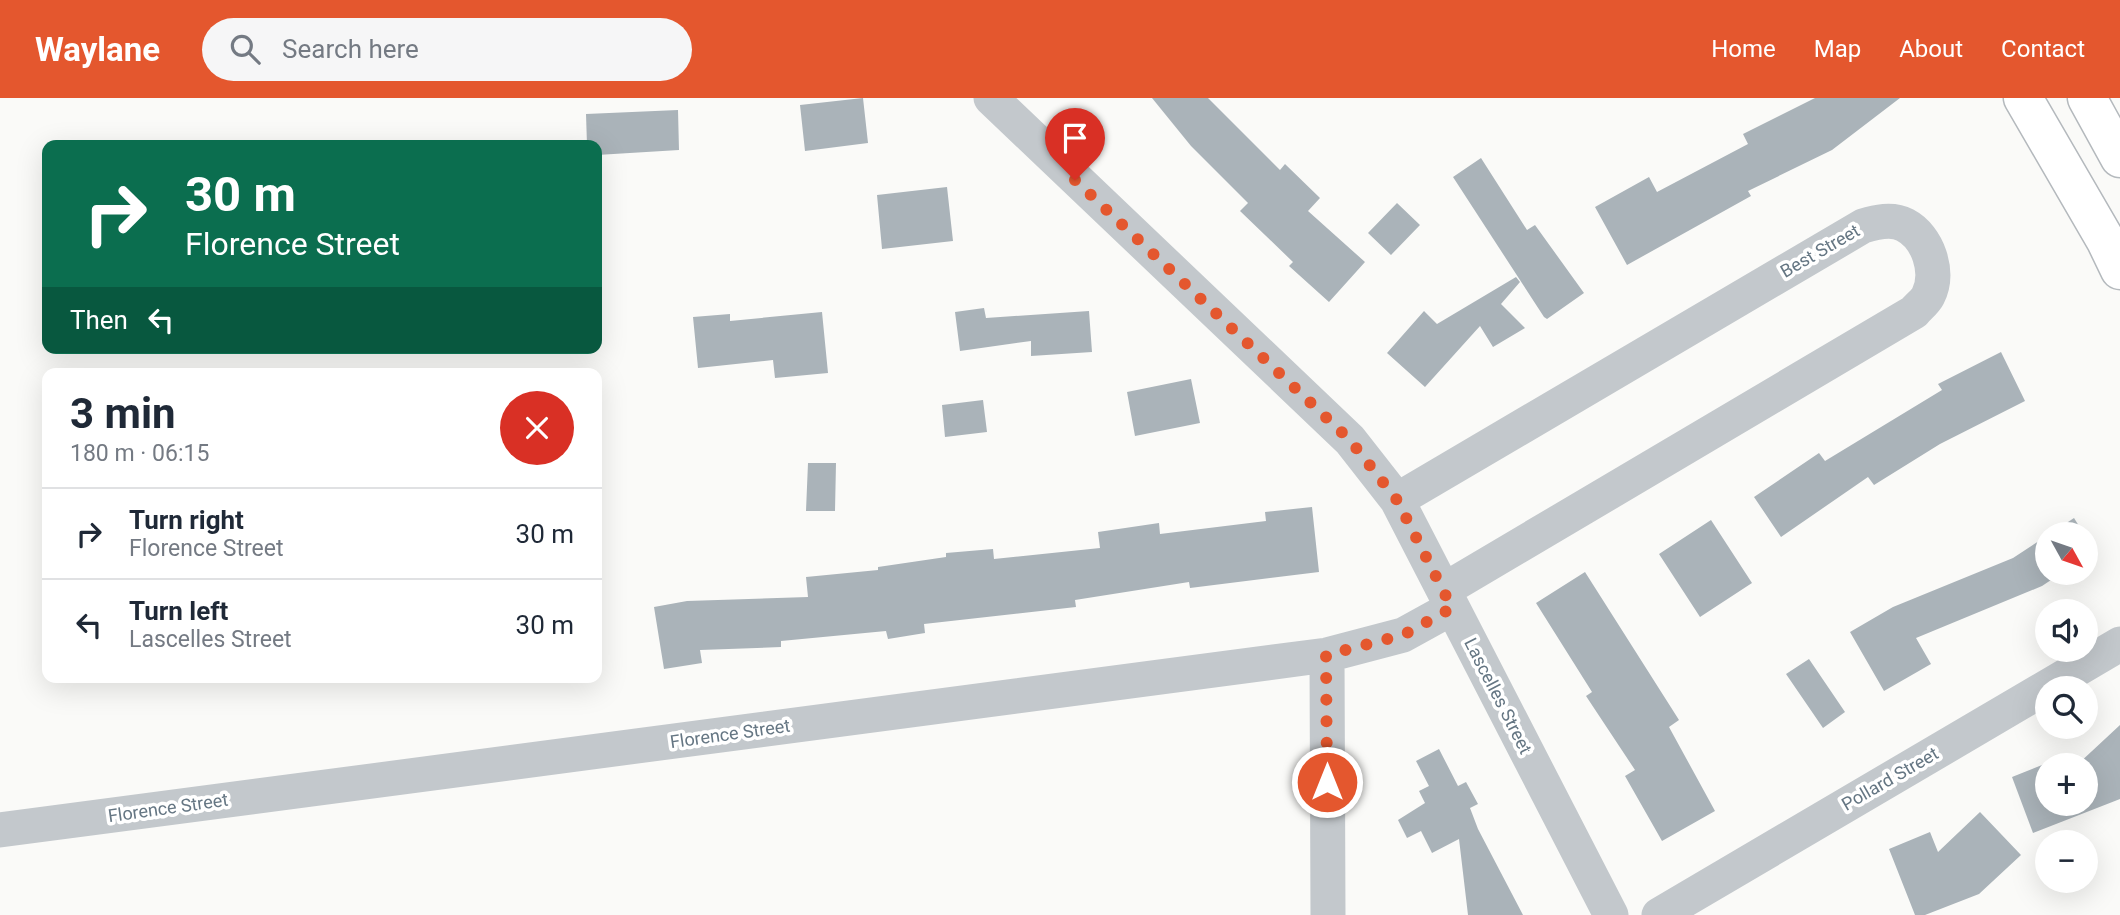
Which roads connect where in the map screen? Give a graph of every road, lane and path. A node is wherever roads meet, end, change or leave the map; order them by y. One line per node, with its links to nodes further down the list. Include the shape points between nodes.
1 (991, 98): 6 (street, Lascelles Street, via 1350,440)
2 (2023, 98): 5 (highway)
3 (2087, 98): 4 (highway)
4 (2120, 158)
5 (2120, 270)
6 (1397, 500): 7 (street, Lascelles Street); 7 (street, Best Street, via 1863,226 1882,221 1903,224 1919,235 1930,254 1934,277 1928,296 1914,312)
7 (1448, 599): 9 (street, Florence Street, via 1403,635); 12 (street, Lascelles Street)
8 (2120, 644): 13 (street, Pollard Street)
9 (1326, 655): 10 (street, Florence Street); 11 (street)
10 (0, 830)
11 (1328, 915)
12 (1611, 915)
13 (1659, 915)

